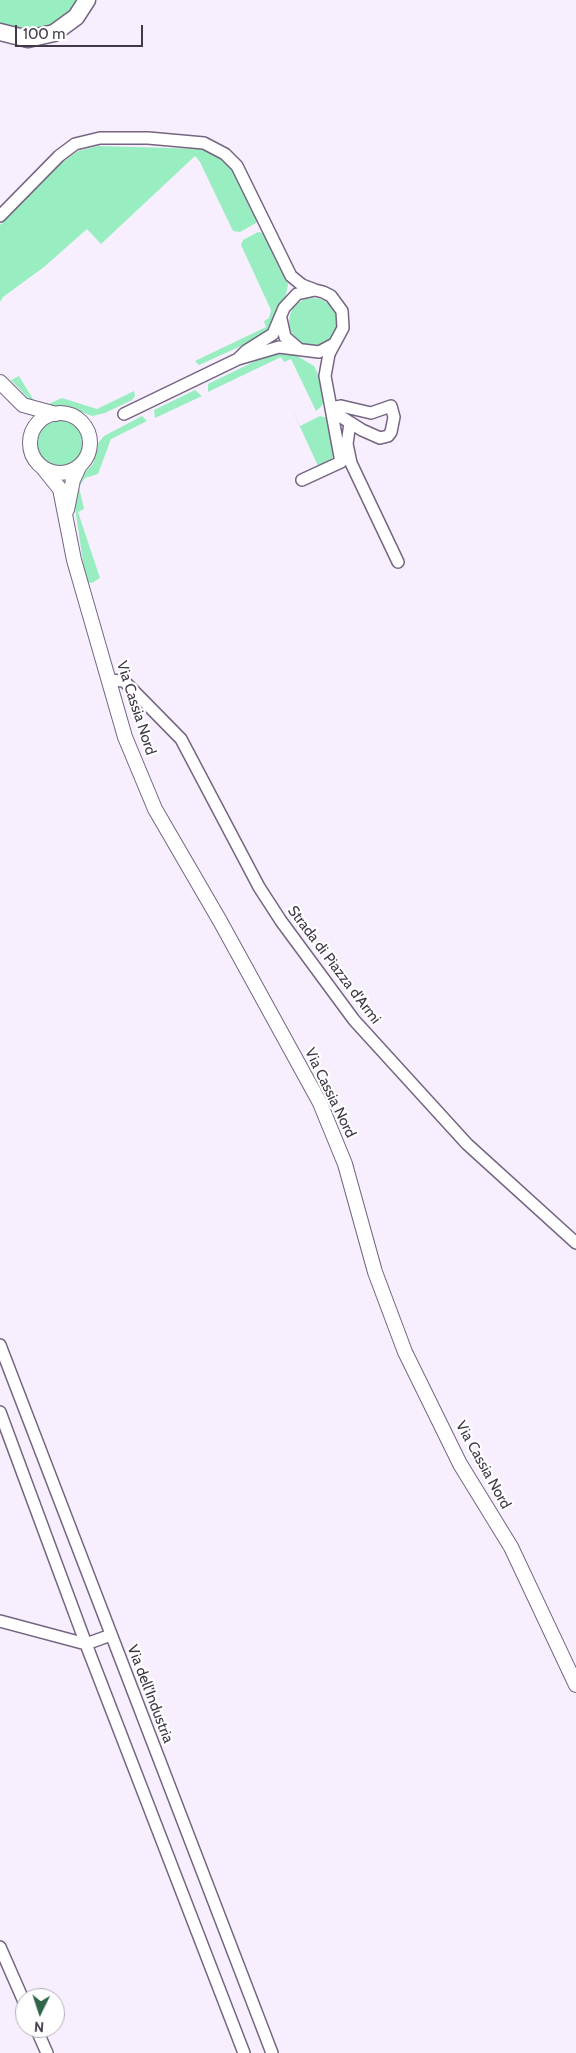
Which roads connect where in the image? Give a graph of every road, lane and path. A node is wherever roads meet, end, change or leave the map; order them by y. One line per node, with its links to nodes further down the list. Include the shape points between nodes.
1 (86, 0): 2 (highway, via 76,17 54,33 28,39)
2 (0, 32)
3 (0, 216): 4 (street, via 58,156 75,144 100,138 204,143 225,154 237,166)
4 (291, 276): 5 (street); 6 (street)
5 (315, 290): 6 (street, via 297,294); 8 (street, via 331,296 342,310 343,328)
6 (289, 301): 7 (street)
7 (281, 318): 9 (street, via 285,337); 10 (street, via 273,334)
8 (334, 344): 9 (street, via 319,352); 11 (street)
9 (304, 351): 10 (street, via 279,347); 11 (street)
10 (238, 359): 16 (street)
11 (325, 376): 14 (street)
12 (0, 382): 13 (main road)
13 (23, 405): 15 (main road); 18 (main road)
14 (331, 408): 17 (street); 17 (street, via 341,406 371,413 391,406 393,429 388,436 380,438); 21 (street, via 341,462)
15 (56, 414): 18 (main road, via 39,423); 19 (main road, via 77,419 88,433 89,452)
16 (124, 414)
17 (350, 423): 23 (street, via 347,444 351,463)
18 (30, 440): 20 (main road, via 32,453)
19 (78, 467): 20 (main road, via 61,473); 22 (main road, Via Cassia Nord)
20 (43, 468): 22 (main road, Via Cassia Nord, via 60,490)
21 (302, 480)
22 (66, 513): 24 (main road, Via Cassia Nord, via 74,560)
23 (398, 562)
24 (109, 680): 25 (street, Strada di Piazza d'Armi, via 124,681 181,739 259,887 280,921 354,1020 467,1144); 31 (main road, Via Cassia Nord, via 125,737 155,809 267,1004 329,1122 353,1188 375,1272 405,1352 460,1464 511,1547)
25 (576, 1243)
26 (0, 1345): 29 (street, Via dell'Industria)
27 (0, 1412): 30 (street)
28 (0, 1621): 30 (street)
29 (111, 1635): 30 (street); 37 (street, Via dell'Industria)
30 (86, 1644): 36 (street)
31 (576, 1685)
32 (0, 1947): 33 (street)
33 (18, 1988)
34 (40, 2038): 35 (street)
35 (47, 2053)
36 (244, 2053)
37 (272, 2053)

